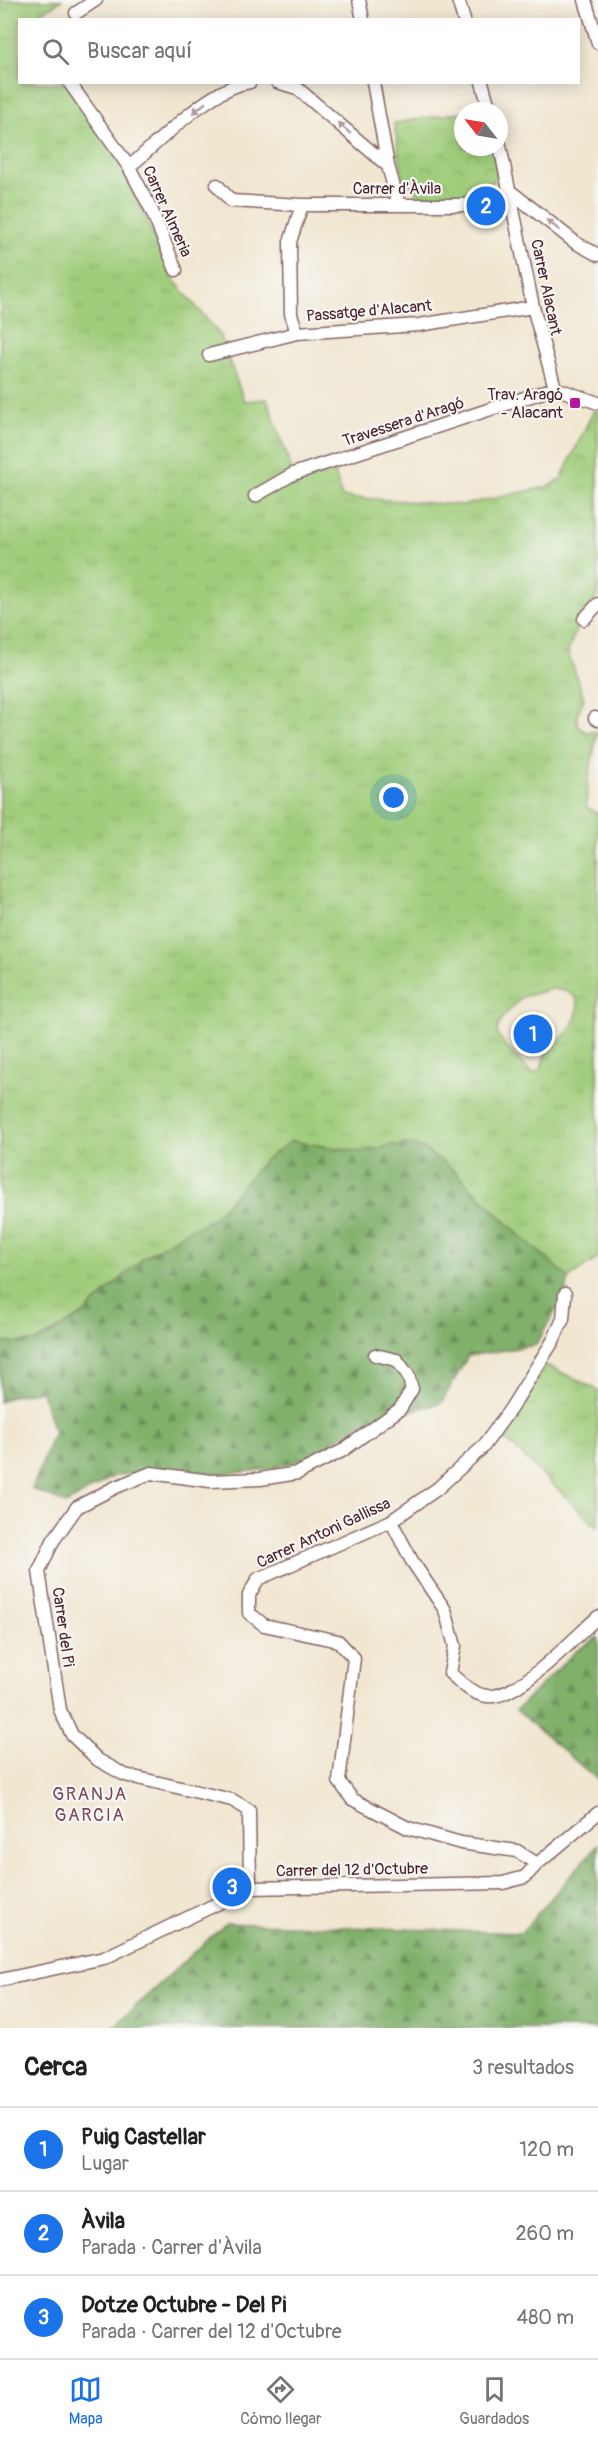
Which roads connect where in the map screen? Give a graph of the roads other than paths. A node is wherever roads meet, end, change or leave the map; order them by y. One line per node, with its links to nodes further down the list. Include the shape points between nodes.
1 (74, 0): 7 (street)
2 (96, 0): 7 (street)
3 (359, 0): 8 (street)
4 (458, 0): 9 (street)
5 (585, 0): 6 (street)
6 (593, 13): 10 (street)
7 (75, 16)
8 (363, 18)
9 (463, 18)
10 (598, 43)
11 (70, 84): 18 (street, Carrer Almeria)
12 (238, 84): 18 (street, one-way to 18, via 215,95)
13 (284, 84): 19 (street, one-way to 13, via 297,88)
14 (374, 84): 19 (street)
15 (483, 84): 16 (street)
16 (488, 102)
17 (503, 156): 21 (street, Carrer Alacant)
18 (129, 166): 25 (street, Carrer Almeria)
19 (388, 166): 22 (street)
20 (217, 185): 23 (street, Carrer d'Àvila, via 231,201)
21 (511, 192): 22 (street, Carrer d'Àvila, via 464,205); 24 (street, one-way to 21, via 576,243); 26 (street, Carrer Alacant)
22 (399, 204): 23 (street, Carrer d'Àvila)
23 (302, 205): 27 (street, via 290,242 291,314)
24 (598, 255)
25 (176, 270)
26 (533, 307): 27 (street, Passatge d'Alacant, via 419,325); 29 (street, Carrer Alacant)
27 (297, 333): 28 (street, Passatge d'Alacant)
28 (209, 355)
29 (555, 388): 30 (street); 31 (street, Travessera d'Aragó, via 293,474)
30 (598, 403)
31 (255, 496)
32 (598, 604): 33 (street)
33 (584, 619)
34 (565, 1294): 36 (street, Carrer Antoni Gallissa, via 563,1319 553,1341 483,1447 437,1489)
35 (375, 1355): 40 (street, Carrer del Pi, via 397,1360 412,1389 400,1409 342,1451 298,1473 260,1479 210,1482 151,1473 77,1507 53,1541 39,1571 60,1710 72,1735 98,1760 125,1775 232,1800 249,1810)
36 (391, 1521): 37 (street, via 445,1610 455,1646 450,1673 468,1690 491,1697 513,1692); 39 (street, Carrer Antoni Gallissa, via 258,1580 249,1595 249,1613 264,1626 338,1641 354,1658 339,1781 352,1799 408,1828 461,1843 517,1851)
37 (598, 1617)
38 (598, 1813): 39 (street, Carrer del 12 d'Octubre)
39 (537, 1864): 40 (street, Carrer del 12 d'Octubre, via 525,1877 504,1883)
40 (250, 1888): 41 (street, Carrer del 12 d'Octubre, via 104,1958)
41 (0, 1980)

